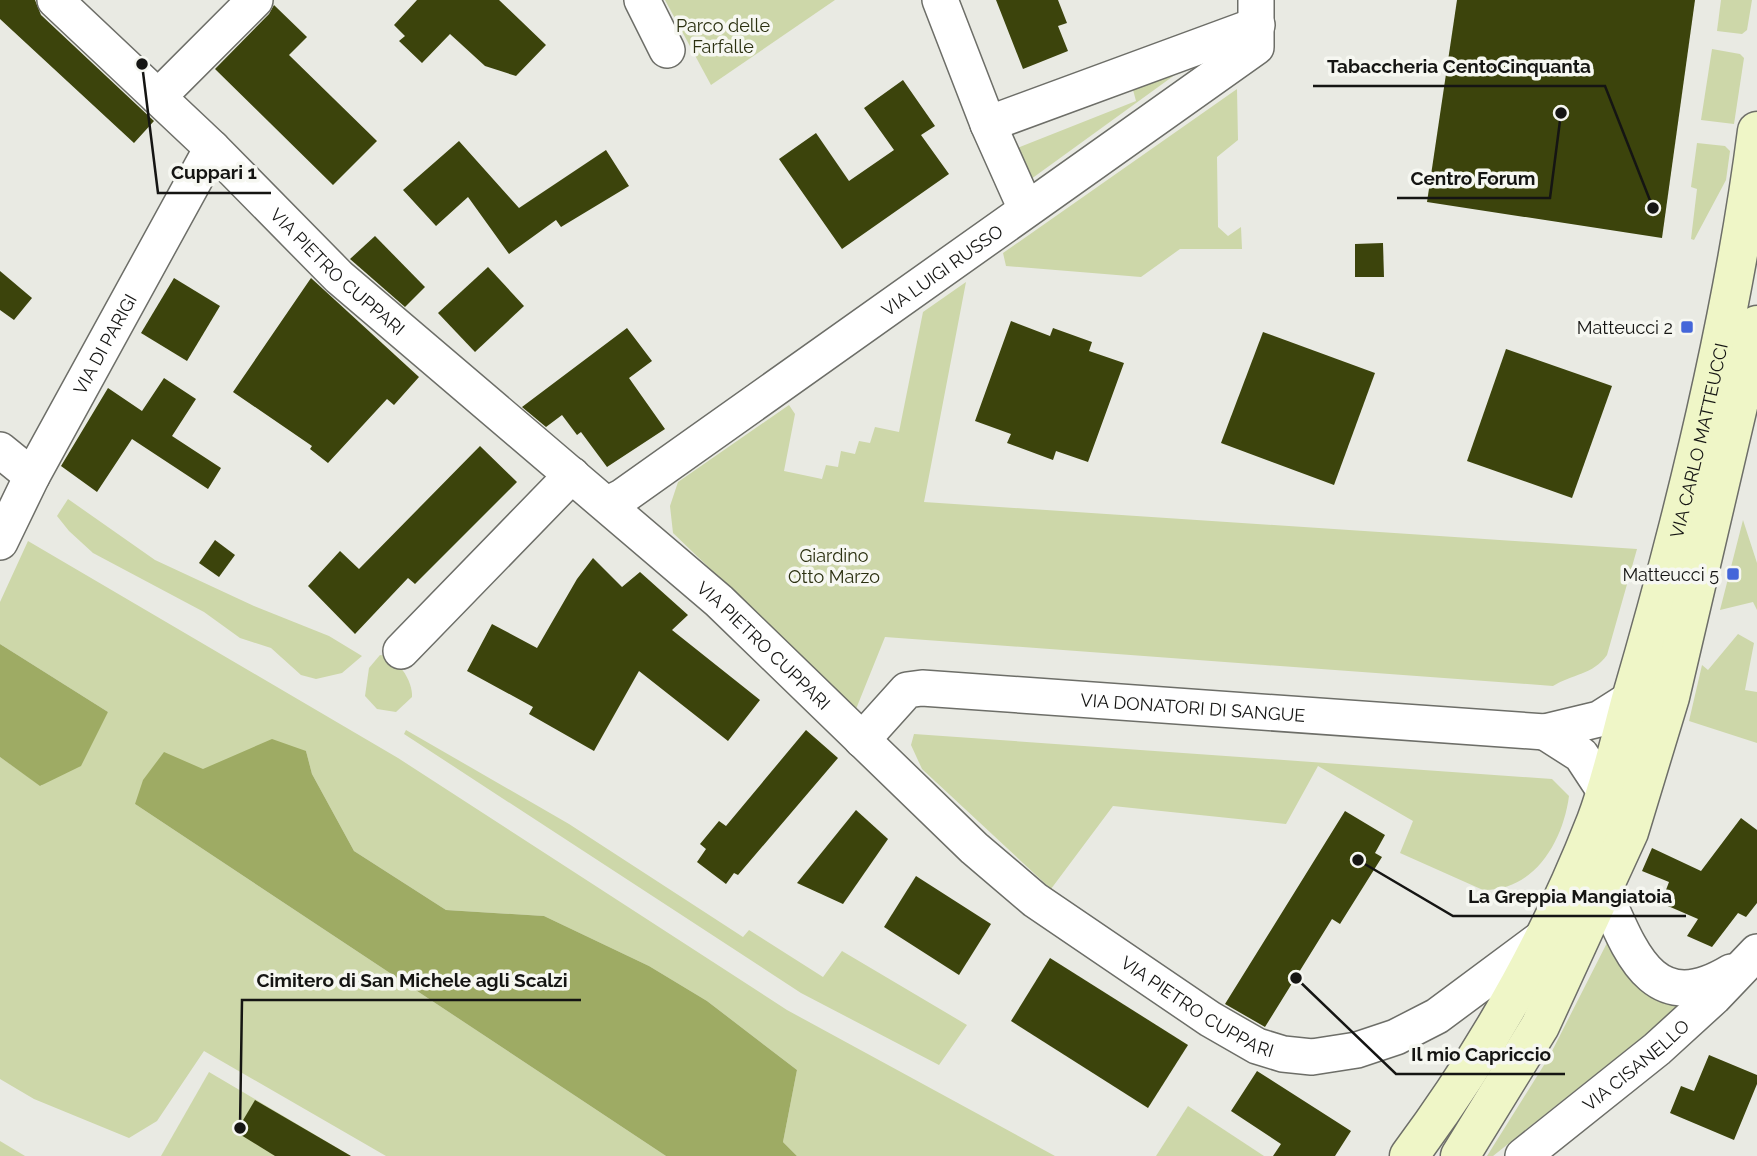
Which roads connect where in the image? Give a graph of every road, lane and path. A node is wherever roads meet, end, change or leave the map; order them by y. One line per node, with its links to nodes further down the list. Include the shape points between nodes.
1 (55, 0): 7 (street, VIA PIETRO CUPPARI)
2 (255, 0): 7 (street)
3 (642, 0): 6 (street)
4 (940, 0): 8 (street)
5 (1256, 13): 8 (street, VIA LUIGI RUSSO); 11 (street, VIA LUIGI RUSSO, via 1256,47)
6 (667, 50)
7 (158, 97): 10 (street, VIA PIETRO CUPPARI)
8 (988, 124): 11 (street)
9 (1757, 131): 20 (main road, VIA CARLO MATTEUCCI, via 1719,356 1654,626)
10 (212, 148): 15 (street, VIA PIETRO CUPPARI, via 339,277); 16 (street, VIA DI PARIGI)
11 (1026, 209): 17 (street, VIA LUIGI RUSSO)
12 (1757, 325): 13 (main road, VIA CARLO MATTEUCCI)
13 (1748, 403): 24 (main road, VIA CARLO MATTEUCCI, via 1670,697 1629,832)
14 (0, 450): 16 (street)
15 (572, 475): 17 (street, VIA PIETRO CUPPARI); 19 (street)
16 (32, 476): 18 (street, VIA DI PARIGI)
17 (608, 504): 22 (street, VIA PIETRO CUPPARI, via 719,601)
18 (0, 542)
19 (401, 651)
20 (1632, 698): 21 (street, VIA DONATORI DI SANGUE, via 1599,719); 23 (main road, VIA CARLO MATTEUCCI)
21 (1545, 732): 22 (street, VIA DONATORI DI SANGUE, via 922,688 907,690); 23 (street, VIA DONATORI DI SANGUE, via 1581,755)
22 (862, 740): 25 (street, VIA PIETRO CUPPARI, via 954,831 1035,900 1180,1000 1271,1051 1312,1057 1339,1054 1396,1037 1437,1016)
23 (1606, 793): 25 (main road, VIA CARLO MATTEUCCI)
24 (1604, 892): 26 (street, VIA CISANELLO, via 1629,949 1656,981 1698,988); 28 (main road, via 1540,1026)
25 (1542, 938): 27 (main road, via 1479,1053)
26 (1749, 959): 29 (street, VIA CISANELLO, via 1657,1049)
27 (1409, 1156)
28 (1460, 1156)
29 (1523, 1156)

